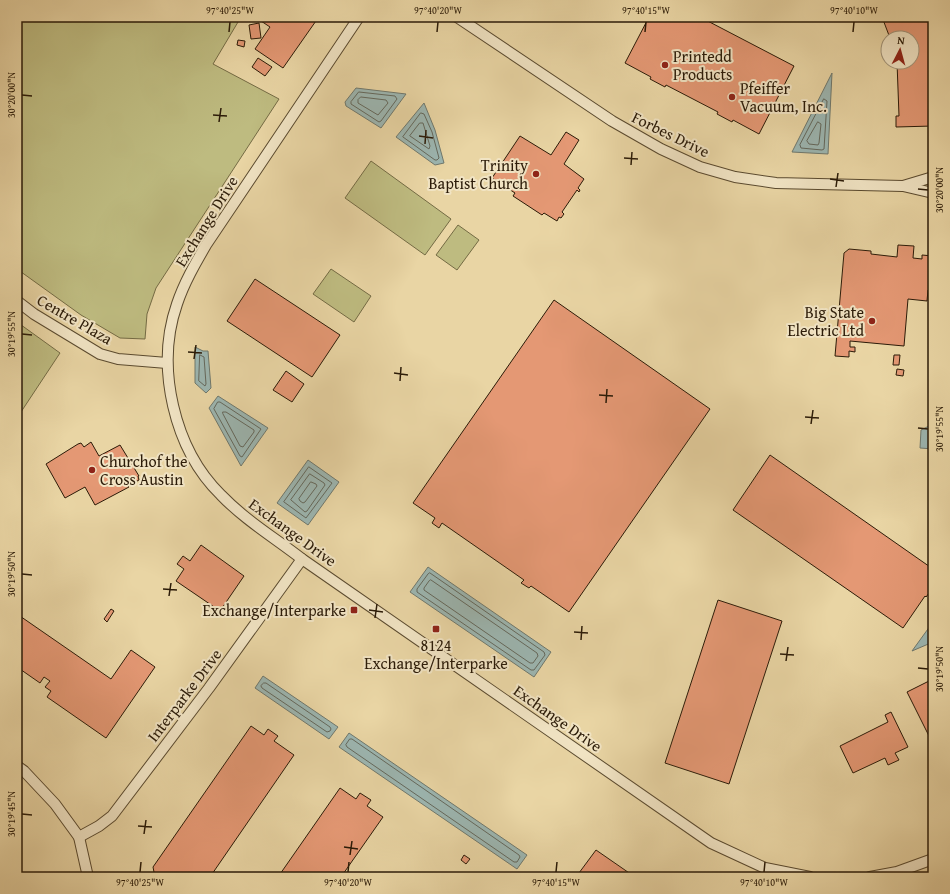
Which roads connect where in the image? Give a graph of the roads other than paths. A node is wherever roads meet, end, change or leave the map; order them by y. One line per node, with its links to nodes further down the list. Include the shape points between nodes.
1 (359, 17): 7 (street, Exchange Drive, via 187,278 176,305)
2 (457, 17): 4 (street, Forbes Drive, via 612,120 661,149 700,167 776,183)
3 (933, 177): 4 (street, Forbes Drive)
4 (903, 186): 5 (street, Forbes Drive)
5 (933, 193)
6 (17, 301): 7 (street, Centre Plaza, via 100,354 118,359)
7 (167, 363): 8 (street, Exchange Drive, via 177,421 185,442 201,470 220,495 240,513)
8 (302, 558): 10 (street, Interparke Drive, via 209,688 112,816); 13 (street, Exchange Drive, via 711,843 765,868)
9 (17, 766): 10 (street, via 55,804)
10 (79, 837): 12 (street)
11 (933, 859): 14 (street, via 897,872)
12 (88, 877)
13 (810, 877)
14 (870, 877)

